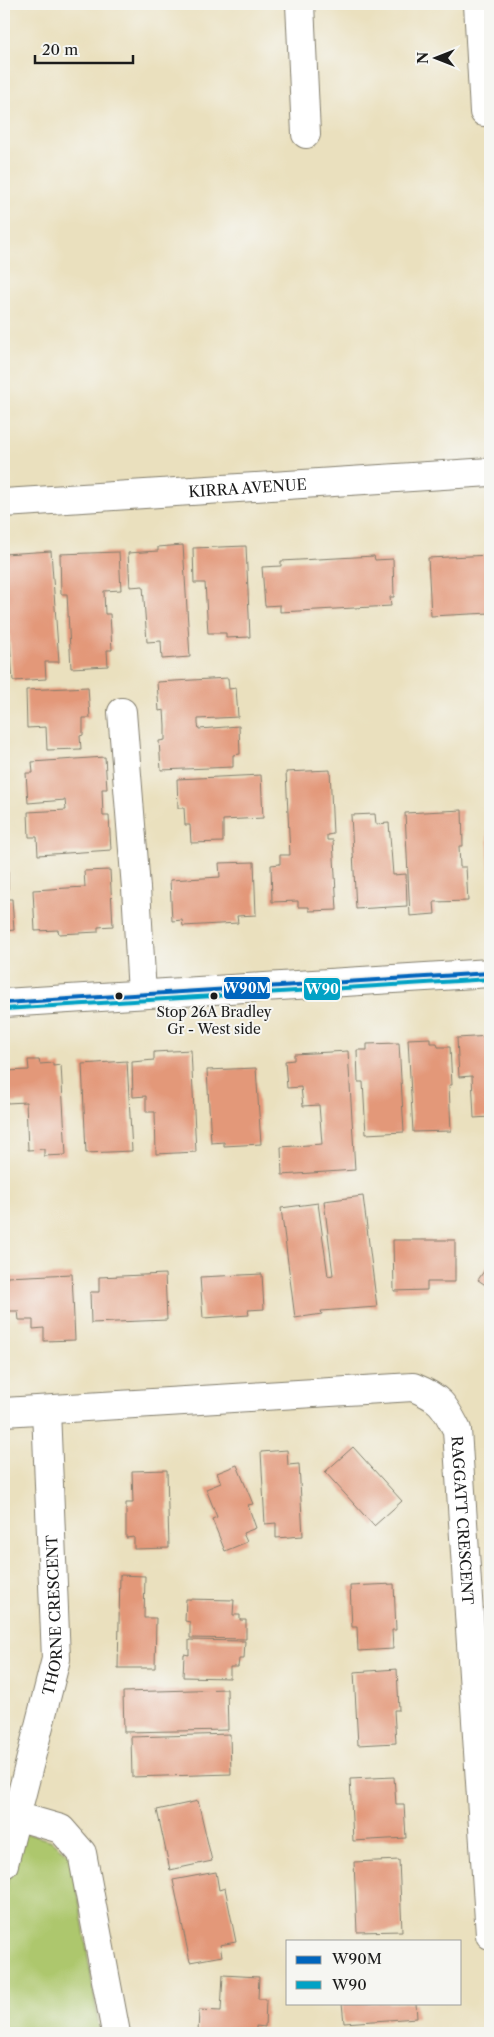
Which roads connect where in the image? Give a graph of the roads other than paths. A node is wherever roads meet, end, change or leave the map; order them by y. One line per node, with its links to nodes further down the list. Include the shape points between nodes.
1 (300, 4): 4 (street)
2 (478, 4): 3 (street)
3 (484, 112)
4 (306, 134)
5 (490, 472): 6 (street, KIRRA AVENUE)
6 (4, 503)
7 (122, 712): 9 (street)
8 (490, 973): 9 (street)
9 (142, 994): 10 (street)
10 (4, 1003)
11 (46, 1410): 12 (street, RAGGATT CRESCENT); 13 (street, THORNE CRESCENT, via 56,1659); 15 (street, RAGGATT CRESCENT, via 413,1387 433,1395 446,1409 457,1430)
12 (4, 1412)
13 (16, 1816): 14 (street, THORNE CRESCENT); 16 (street, via 61,1829 82,1853)
14 (4, 1864)
15 (490, 1935)
16 (116, 2033)

